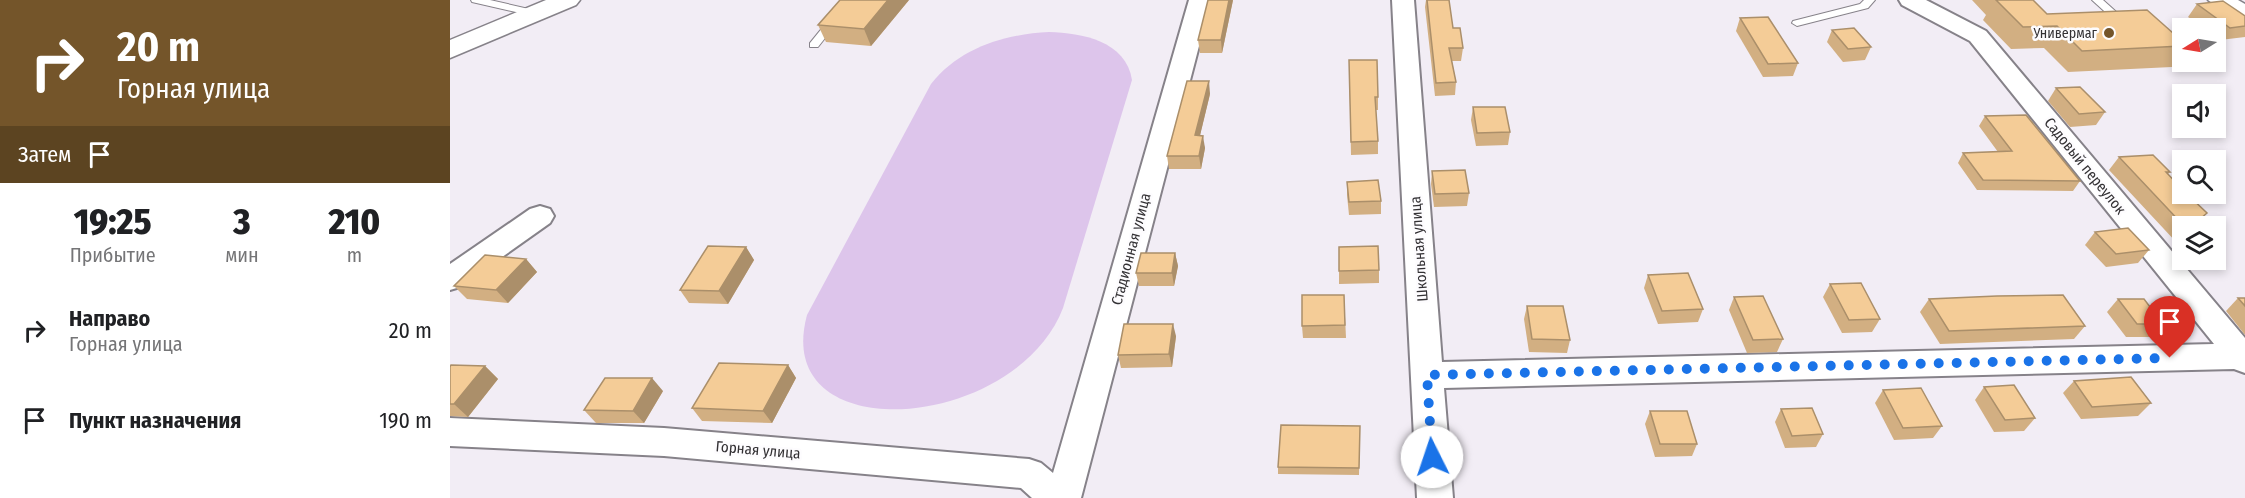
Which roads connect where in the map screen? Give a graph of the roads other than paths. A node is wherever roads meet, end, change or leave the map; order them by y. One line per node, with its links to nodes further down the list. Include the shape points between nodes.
1 (476, 0): 10 (lane)
2 (567, 0): 10 (street)
3 (850, 0): 14 (lane)
4 (1200, 0): 22 (street, Стадионная улица)
5 (1403, 0): 19 (street, Школьная улица)
6 (1870, 0): 13 (lane, via 1864,6)
7 (1910, 0): 18 (street, Садовый переулок, via 1978,36)
8 (2097, 0): 12 (lane)
9 (2221, 0): 11 (street)
10 (538, 14): 15 (street)
11 (2245, 15)
12 (2118, 18)
13 (1797, 23)
14 (814, 45)
15 (450, 50)
16 (540, 216): 17 (street)
17 (450, 279)
18 (2244, 358): 19 (street)
19 (1427, 375): 23 (street, Школьная улица)
20 (450, 432): 21 (street, Горная улица, via 664,441 1029,474)
21 (1056, 498)
22 (1063, 498)
23 (1435, 498)

